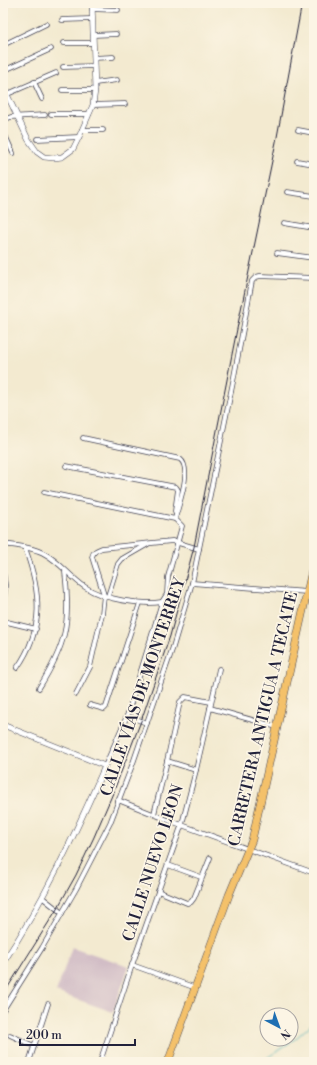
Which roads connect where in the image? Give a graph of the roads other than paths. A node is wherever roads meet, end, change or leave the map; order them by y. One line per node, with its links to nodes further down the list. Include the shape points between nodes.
1 (92, 3): 2 (street)
2 (92, 9): 3 (street); 4 (street)
3 (118, 10)
4 (92, 19): 5 (street); 8 (street)
5 (62, 20)
6 (46, 24): 11 (street)
7 (116, 34): 8 (street)
8 (93, 35): 10 (street)
9 (64, 43): 10 (street)
10 (93, 43): 14 (street)
11 (3, 45)
12 (51, 49): 17 (street)
13 (113, 57): 14 (street)
14 (94, 58): 15 (street)
15 (94, 66): 16 (street); 21 (street)
16 (63, 67)
17 (3, 71)
18 (56, 73): 20 (street)
19 (117, 80): 21 (street)
20 (34, 82): 25 (street); 26 (street)
21 (95, 83): 24 (street)
22 (3, 86): 25 (street)
23 (62, 90): 24 (street)
24 (95, 90): 28 (street)
25 (5, 95): 32 (street)
26 (42, 99)
27 (126, 104): 28 (street)
28 (93, 105): 30 (street)
29 (51, 114): 30 (street)
30 (89, 114): 34 (street)
31 (45, 115): 32 (street)
32 (18, 116): 33 (street); 39 (street, via 32,145 44,157 62,157 73,149)
33 (3, 120)
34 (82, 130): 35 (street); 39 (street)
35 (103, 130)
36 (298, 130): 38 (street)
37 (3, 131): 41 (street)
38 (314, 133)
39 (80, 137): 40 (street)
40 (37, 139)
41 (13, 153)
42 (297, 161): 43 (street)
43 (314, 164)
44 (286, 192): 45 (street)
45 (314, 196)
46 (284, 223): 47 (street)
47 (314, 228)
48 (277, 253): 49 (street)
49 (314, 258)
50 (314, 278): 59 (street, CALLE VÍAS DE MONTERREY, via 256,277 252,281)
51 (83, 438): 54 (street, via 184,462 184,483)
52 (66, 466): 54 (street, via 176,487)
53 (44, 492): 54 (street)
54 (176, 516): 57 (street, via 182,526)
55 (150, 543): 57 (street, via 172,541); 65 (street, via 122,559); 65 (street, via 102,548 92,553)
56 (3, 544): 58 (street)
57 (177, 544): 59 (street); 66 (street, via 168,577 167,594)
58 (25, 548): 62 (street, via 44,554); 70 (street, via 36,587)
59 (199, 548): 63 (street, CALLE VÍAS DE MONTERREY)
60 (314, 561): 64 (main road, CARRETERA ANTIGUA A TECATE)
61 (3, 572): 68 (street)
62 (65, 572): 65 (street, via 84,587); 73 (street, via 68,602 64,637 52,668)
63 (192, 583): 64 (street); 79 (street, CALLE VÍAS DE MONTERREY)
64 (311, 592): 81 (main road, CARRETERA ANTIGUA A TECATE)
65 (106, 596): 67 (street); 74 (street, via 90,667)
66 (162, 602): 67 (street); 78 (street)
67 (140, 603): 76 (street, via 106,707 104,709)
68 (3, 618)
69 (3, 621): 70 (street)
70 (36, 629): 71 (street)
71 (17, 668)
72 (219, 669): 75 (street, CALLE NUEVO LEON)
73 (39, 688)
74 (76, 694)
75 (211, 702): 77 (street, CALLE NUEVO LEON); 82 (street, via 182,698)
76 (90, 705)
77 (210, 708): 81 (street); 84 (street, CALLE NUEVO LEON)
78 (127, 716): 79 (street); 83 (street)
79 (147, 723): 85 (street, CALLE VÍAS DE MONTERREY)
80 (3, 725): 83 (street)
81 (277, 727): 88 (main road, CARRETERA ANTIGUA A TECATE)
82 (167, 761): 84 (street); 86 (street)
83 (105, 766): 94 (street)
84 (196, 770): 87 (street, CALLE NUEVO LEON)
85 (118, 800): 86 (street); 95 (street, CALLE VÍAS DE MONTERREY, via 110,823)
86 (154, 814): 87 (street)
87 (182, 824): 88 (street); 90 (street, CALLE NUEVO LEON)
88 (249, 848): 91 (street); 98 (main road, CARRETERA ANTIGUA A TECATE, via 229,895)
89 (210, 858): 92 (street)
90 (168, 865): 92 (street); 93 (street, CALLE NUEVO LEON)
91 (314, 873)
92 (201, 877): 93 (street, via 191,902)
93 (158, 891): 97 (street, CALLE NUEVO LEON)
94 (43, 898): 95 (street); 96 (street)
95 (62, 913): 100 (street, CALLE VÍAS DE MONTERREY)
96 (3, 963)
97 (132, 965): 98 (street); 104 (street, CALLE NUEVO LEON)
98 (196, 988): 105 (main road, CARRETERA ANTIGUA A TECATE)
99 (48, 1004): 102 (street)
100 (3, 1010)
101 (10, 1035): 102 (street)
102 (34, 1046): 103 (street)
103 (29, 1062)
104 (100, 1062)
105 (168, 1062)

